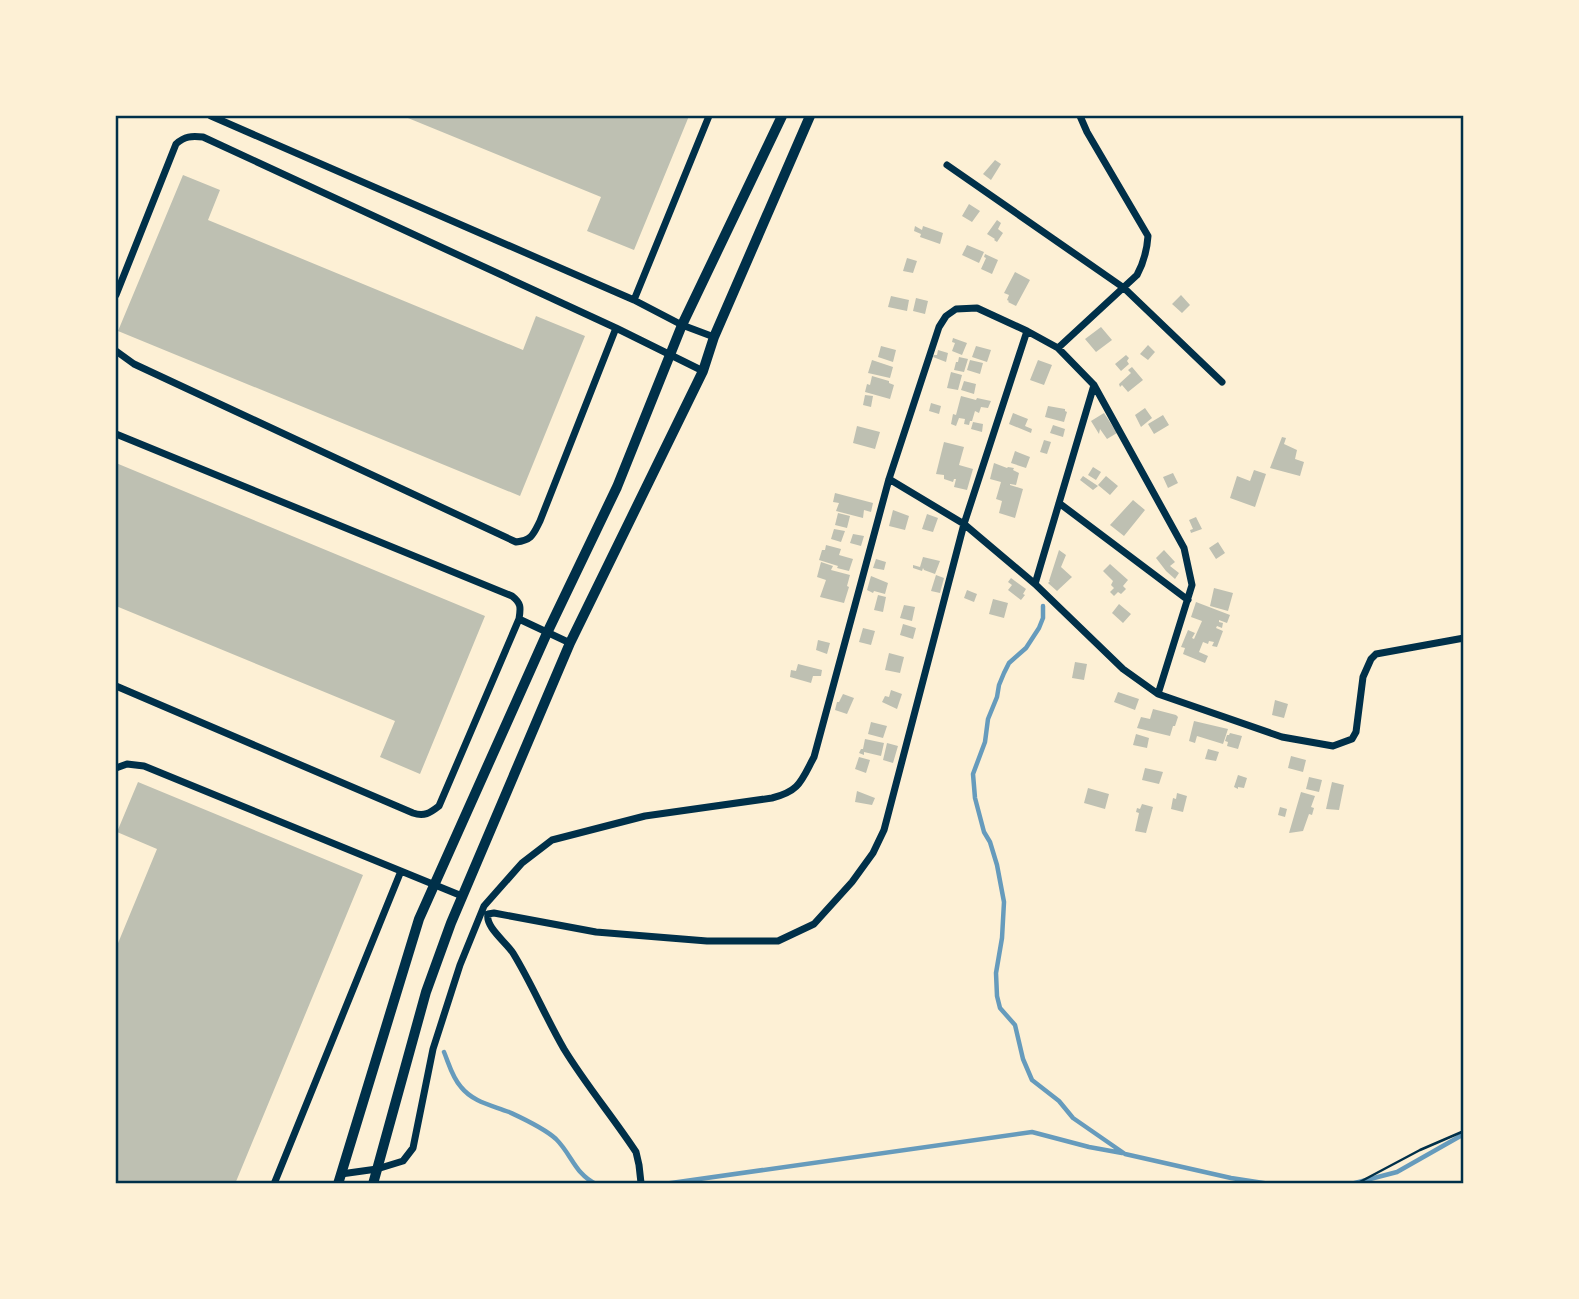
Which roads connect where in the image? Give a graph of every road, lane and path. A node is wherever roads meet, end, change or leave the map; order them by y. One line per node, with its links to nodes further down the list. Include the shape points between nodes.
1 (211, 116): 9 (street)
2 (709, 116): 9 (street)
3 (782, 116): 10 (main road)
4 (810, 116): 13 (main road)
5 (1080, 116): 7 (street, via 1148,236 1143,264)
6 (947, 165): 7 (street)
7 (1124, 288): 14 (street); 18 (street)
8 (116, 295): 11 (street, via 176,144 191,136 203,137)
9 (634, 300): 10 (street)
10 (682, 325): 13 (street); 16 (main road)
11 (616, 328): 15 (street, via 540,521 526,541 516,542 134,364); 16 (street)
12 (1027, 331): 14 (street); 21 (street, via 977,308 956,309 946,316); 23 (street)
13 (714, 337): 17 (main road)
14 (1058, 348): 19 (street)
15 (116, 351)
16 (671, 356): 17 (street); 27 (main road, via 617,486)
17 (703, 371): 29 (main road)
18 (1222, 382)
19 (1094, 385): 22 (street); 25 (street, via 1184,548 1192,585)
20 (116, 434): 26 (street, via 512,596 521,606)
21 (889, 479): 23 (street); 37 (street, via 814,757 801,782 789,794 772,798 645,816 552,840 522,863 484,906 460,965 433,1049 413,1148 403,1161)
22 (1059, 503): 24 (street); 25 (street)
23 (964, 524): 24 (street); 39 (street, via 884,830 852,882 814,924 778,941 707,941 596,932 488,914 488,923 517,960 564,1049 636,1152)
24 (1035, 584): 31 (street, via 1123,669)
25 (1188, 600): 31 (street)
26 (519, 619): 27 (street); 30 (street, via 439,806 429,814 413,813)
27 (547, 633): 29 (street); 34 (main road)
28 (1464, 638): 31 (street, via 1376,654 1363,677 1356,732 1352,739 1333,746 1282,737)
29 (570, 643): 35 (main road)
30 (116, 686)
31 (1158, 694)
32 (116, 768): 33 (street, via 144,766)
33 (401, 871): 34 (street); 40 (street)
34 (434, 886): 35 (street); 38 (main road, via 419,919)
35 (462, 896): 37 (main road, via 426,992)
36 (1464, 1131): 42 (path)
37 (377, 1169): 38 (street); 41 (main road)
38 (340, 1179)
39 (641, 1183)
40 (274, 1184)
41 (373, 1184)
42 (1356, 1184)

